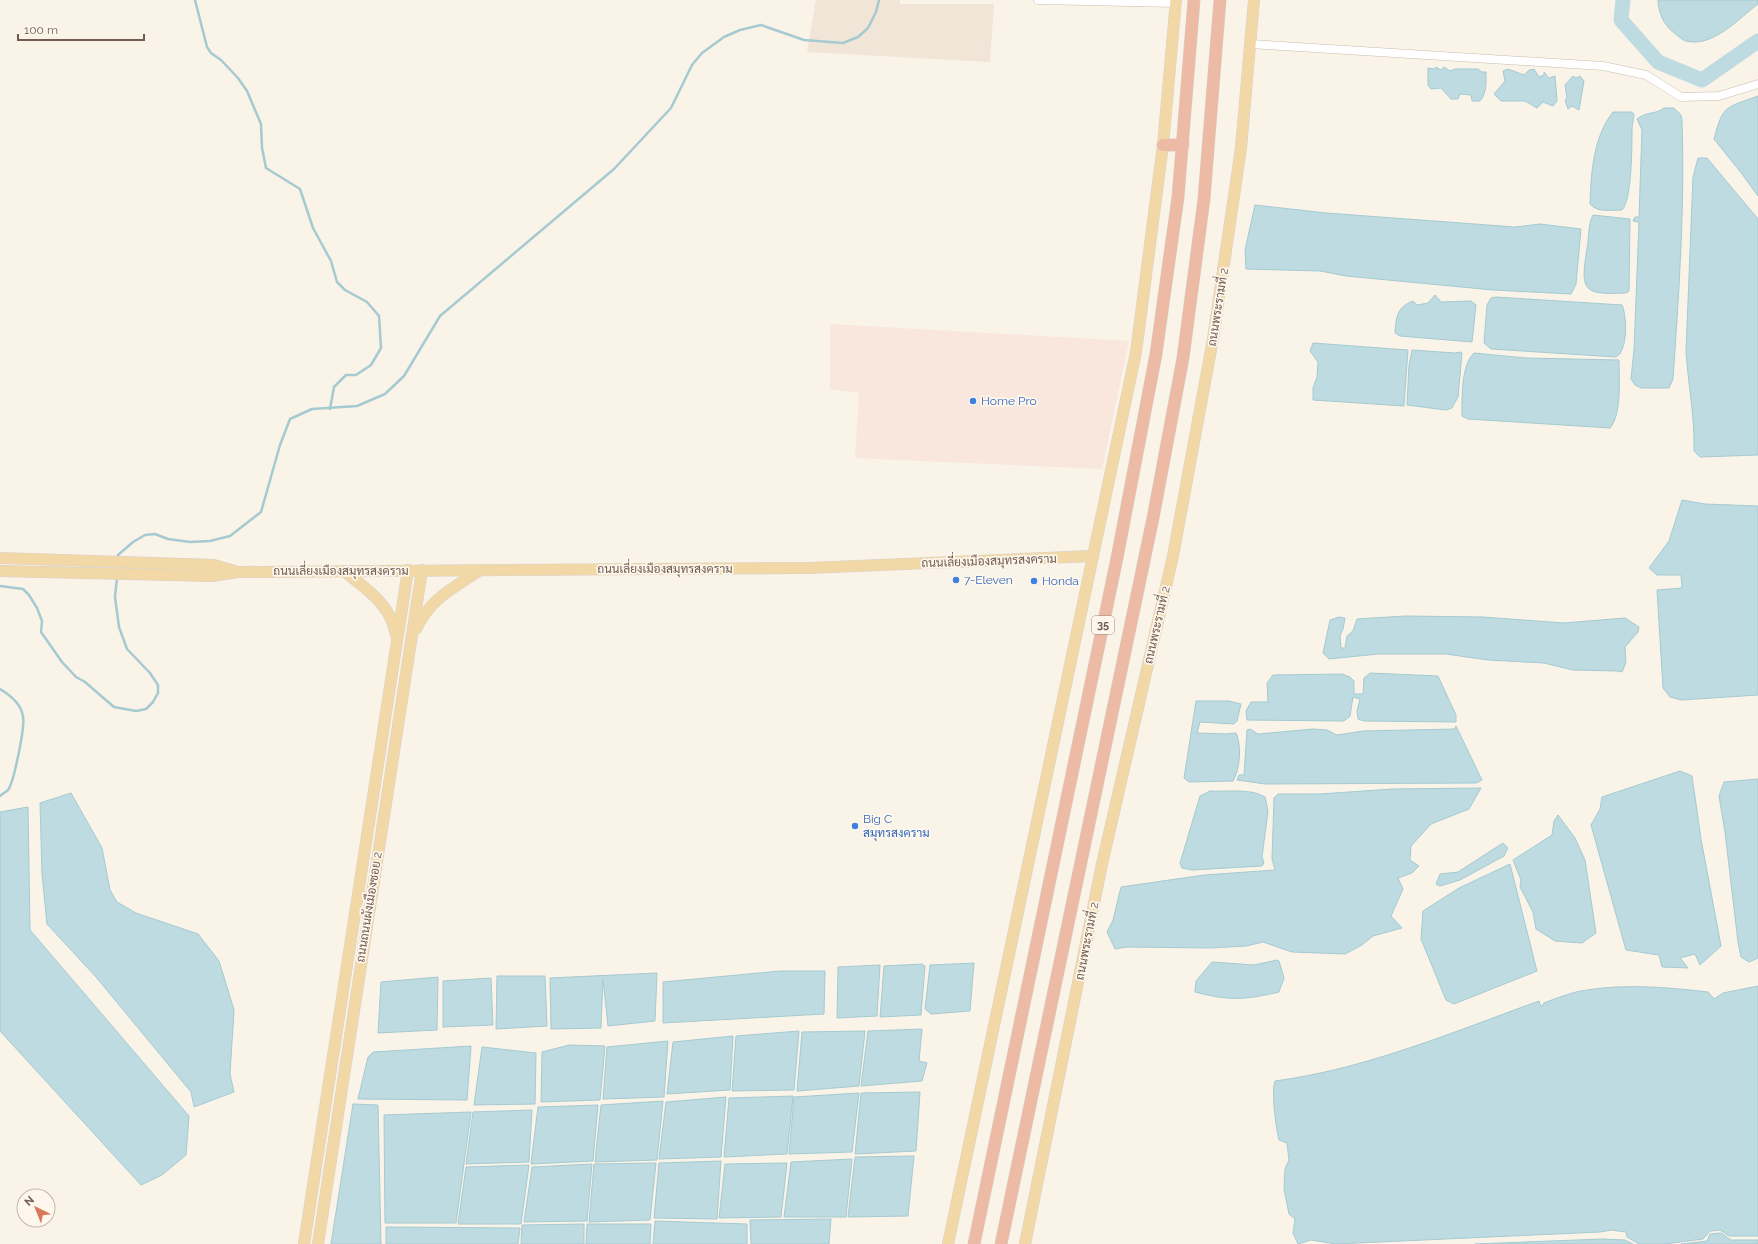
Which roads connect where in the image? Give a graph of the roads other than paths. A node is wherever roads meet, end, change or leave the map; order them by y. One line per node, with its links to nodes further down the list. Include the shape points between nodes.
1 (1038, 0): 5 (street)
2 (1194, 0): 9 (highway, 35)
3 (1220, 0): 26 (highway, ถนนพระรามที่ 2 / 35, via 1204,199 1183,358 1153,518)
4 (1254, 0): 6 (main road, ถนนพระรามที่ 2)
5 (1176, 2): 8 (main road, 35)
6 (1250, 44): 7 (street, via 1603,66 1646,75 1681,97 1719,96); 27 (main road, ถนนพระรามที่ 2, via 1235,199 1213,339 1173,556 1102,864)
7 (1758, 84)
8 (1163, 145): 9 (highway); 10 (main road, 35, via 1136,352)
9 (1183, 145): 25 (highway, 35, via 1156,354 1117,558)
10 (1093, 556): 14 (main road, ถนนเลี่ยงเมืองสมุทรสงคราม, via 816,568); 24 (main road, 35)
11 (0, 558): 17 (main road, ถนนเลี่ยงเมืองสมุทรสงคราม, via 214,565)
12 (408, 570): 13 (main road, ถนนเลี่ยงเมืองสมุทรสงคราม); 16 (main road, ถนนเลี่ยงเมืองสมุทรสงคราม); 19 (main road, ถนนถนนผังเมืองซอย 2)
13 (422, 570): 14 (main road, ถนนเลี่ยงเมืองสมุทรสงคราม); 18 (main road, ถนนถนนผังเมืองซอย 2)
14 (480, 570): 18 (main road, via 430,606)
15 (0, 571): 17 (main road, ถนนเลี่ยงเมืองสมุทรสงคราม, via 212,576)
16 (344, 571): 17 (main road, ถนนเลี่ยงเมืองสมุทรสงคราม); 19 (main road, via 373,595 390,616)
17 (238, 572)
18 (411, 638): 21 (main road, ถนนถนนผังเมืองซอย 2)
19 (397, 640): 20 (main road, ถนนถนนผังเมืองซอย 2)
20 (393, 669): 21 (main road); 22 (main road, ถนนถนนผังเมืองซอย 2)
21 (406, 671): 23 (main road, ถนนถนนผังเมืองซอย 2)
22 (304, 1244)
23 (318, 1244)
24 (948, 1244)
25 (974, 1244)
26 (1001, 1244)
27 (1025, 1244)

